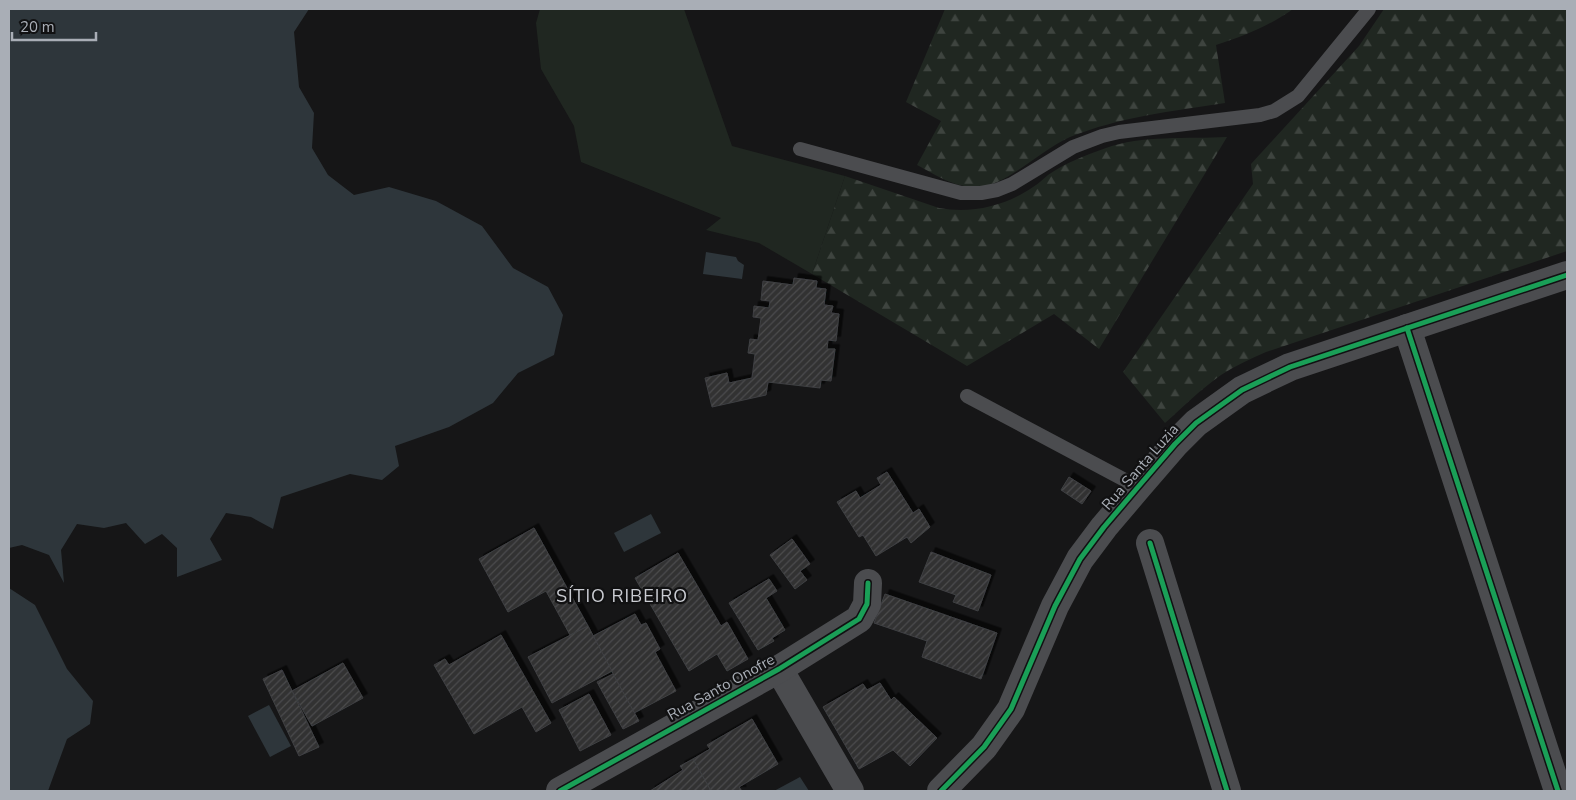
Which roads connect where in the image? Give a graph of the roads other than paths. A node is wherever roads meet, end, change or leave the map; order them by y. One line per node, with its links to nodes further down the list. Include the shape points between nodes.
1 (1369, 9): 2 (lane, via 1298,96 1274,111 1260,116 1136,129 1102,136 1073,147 997,190 961,193)
2 (800, 149)
3 (1567, 275): 4 (street, Rua Santa Luzia)
4 (1408, 328): 6 (street, Rua Santa Luzia, via 1290,367 1242,390 1196,423); 14 (street)
5 (967, 396): 6 (lane)
6 (1138, 487): 12 (street, Rua Santa Luzia, via 1092,543 1067,582 1011,709 997,731)
7 (1150, 542): 13 (street)
8 (868, 584): 9 (street, Rua Santo Onofre, via 867,604 859,619)
9 (779, 669): 10 (street, Rua Santo Onofre); 11 (street)
10 (560, 791)
11 (850, 791)
12 (941, 791)
13 (1227, 791)
14 (1558, 791)

